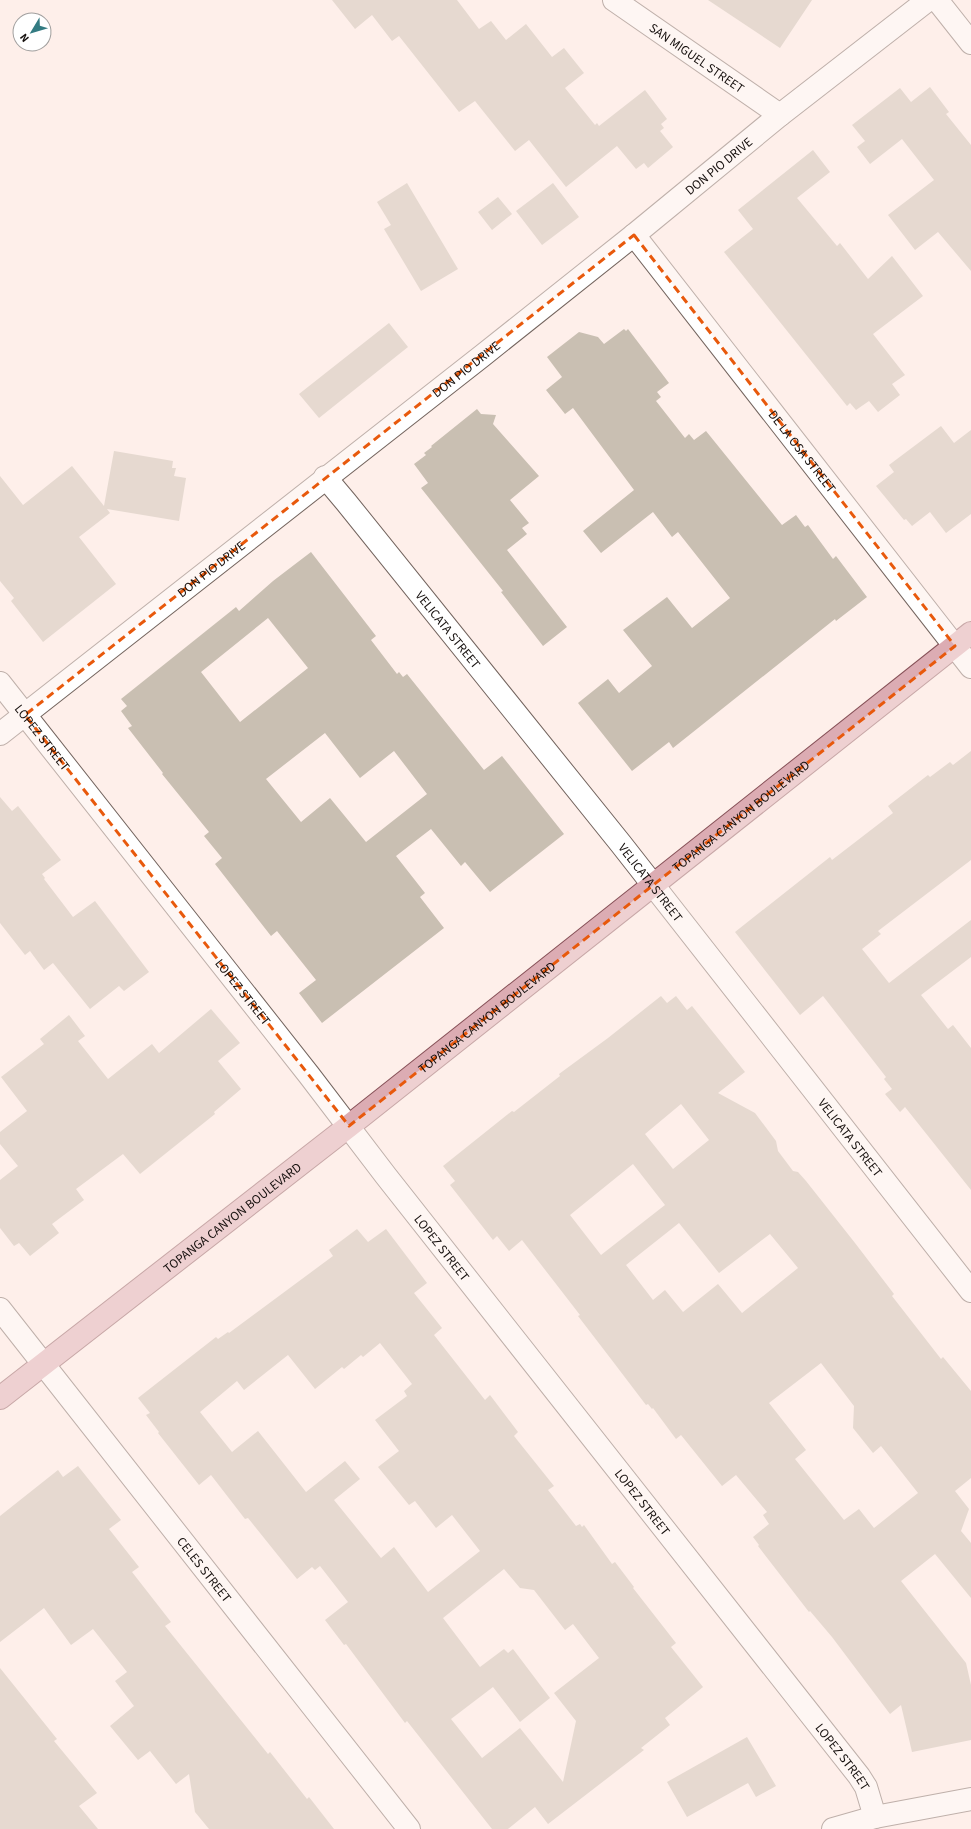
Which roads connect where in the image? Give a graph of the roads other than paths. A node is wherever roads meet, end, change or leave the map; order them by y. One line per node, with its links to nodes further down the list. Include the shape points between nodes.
1 (614, 0): 5 (street, SAN MIGUEL STREET)
2 (928, 0): 5 (street, DON PIO DRIVE)
3 (937, 0): 4 (street)
4 (971, 43)
5 (780, 115): 6 (street, DON PIO DRIVE)
6 (634, 235): 7 (street, DON PIO DRIVE); 8 (street, DE LA OSA STREET)
7 (325, 478): 11 (street, DON PIO DRIVE); 13 (street, VELICATA STREET)
8 (963, 640): 9 (street, DE LA OSA STREET); 13 (main road, TOPANGA CANYON BOULEVARD)
9 (971, 667)
10 (0, 683): 11 (street, LOPEZ STREET)
11 (25, 715): 12 (street, DON PIO DRIVE); 14 (street, LOPEZ STREET)
12 (0, 734)
13 (652, 885): 14 (main road, TOPANGA CANYON BOULEVARD); 15 (street, VELICATA STREET)
14 (349, 1126): 17 (main road, TOPANGA CANYON BOULEVARD); 20 (street, LOPEZ STREET, via 859,1776 866,1787)
15 (971, 1291)
16 (0, 1310): 17 (street, CELES STREET)
17 (43, 1364): 18 (main road, TOPANGA CANYON BOULEVARD); 21 (street, CELES STREET)
18 (0, 1398)
19 (971, 1799): 20 (street)
20 (875, 1817): 22 (street)
21 (409, 1829)
22 (833, 1829)

